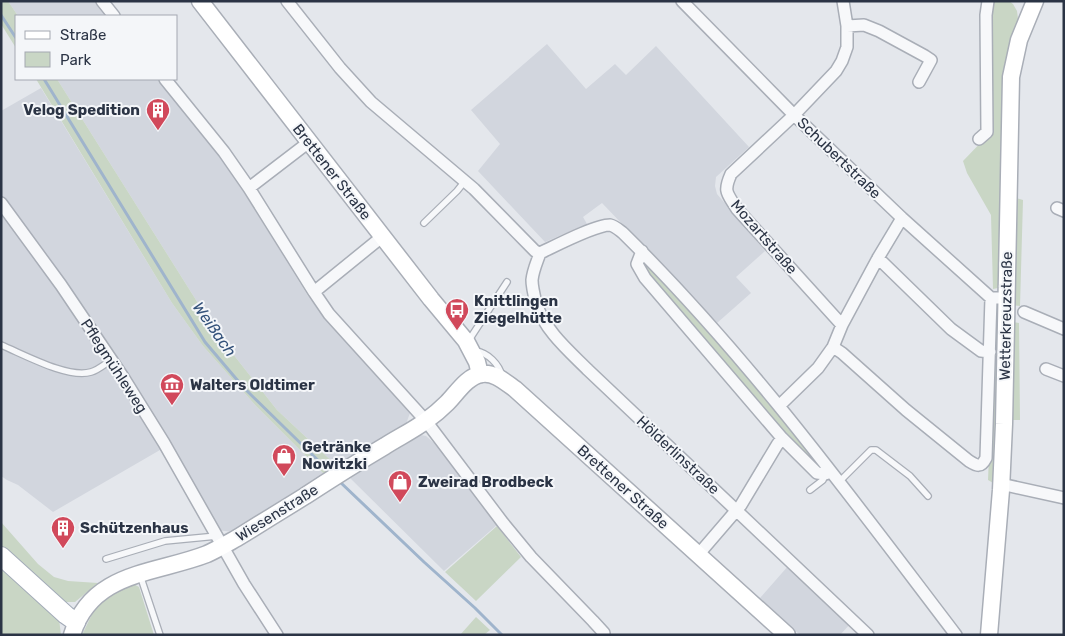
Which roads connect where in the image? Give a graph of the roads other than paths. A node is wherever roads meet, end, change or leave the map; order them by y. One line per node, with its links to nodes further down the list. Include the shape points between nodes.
1 (102, 1): 8 (street)
2 (200, 1): 14 (street, Brettener Straße)
3 (287, 1): 15 (street, via 371,102)
4 (682, 1): 12 (street, Schubertstraße)
5 (843, 1): 9 (street, Mozartstraße)
6 (988, 1): 13 (street, via 987,132)
7 (1033, 2): 26 (street, Wetterkreuzstraße, via 1019,40 1011,77)
8 (113, 15)
9 (847, 26): 11 (street, via 864,25 879,31 931,60); 12 (street, Mozartstraße, via 847,47 842,61)
10 (166, 80): 16 (street)
11 (919, 82)
12 (794, 115): 18 (street, Schubertstraße); 28 (street, Mozartstraße, via 731,174 726,185 727,193 737,209)
13 (979, 139)
14 (309, 142): 16 (street); 20 (street, Brettener Straße)
15 (465, 181): 19 (lane); 22 (street)
16 (250, 188): 25 (street)
17 (1, 204): 34 (street, Pflegmühleweg)
18 (902, 218): 23 (street); 26 (street, Schubertstraße)
19 (424, 223)
20 (383, 236): 25 (street); 31 (street, Brettener Straße)
21 (642, 251): 22 (street, via 615,226 609,225); 39 (street, via 712,325); 41 (street, via 637,264 646,278)
22 (540, 253): 47 (street, Hölderlinstraße, via 532,280 534,295 539,312 553,335)
23 (878, 258): 28 (street); 33 (street, via 951,329 981,351)
24 (507, 282): 31 (lane)
25 (314, 292): 40 (street, via 329,314)
26 (999, 298): 33 (street); 43 (street, Wetterkreuzstraße, via 1004,424)
27 (1024, 312): 29 (street)
28 (842, 325): 32 (street)
29 (1064, 329)
30 (1, 345): 34 (lane, via 72,372 89,372)
31 (469, 345): 36 (street, Brettener Straße); 38 (lane, via 489,357)
32 (833, 347): 33 (street, via 975,465 984,463 986,458); 39 (street, via 818,368)
33 (990, 352)
34 (111, 360): 48 (street, Pflegmühleweg, via 164,443)
35 (1046, 369): 37 (street)
36 (480, 374): 38 (street, Brettener Straße, via 490,374); 40 (street, Wiesenstraße)
37 (1064, 376)
38 (503, 380): 49 (street, Brettener Straße)
39 (779, 406): 42 (street)
40 (426, 421): 48 (street, Wiesenstraße, via 254,528); 54 (street, via 531,557)
41 (782, 438): 42 (street, via 817,472); 47 (street)
42 (832, 475): 44 (lane); 45 (lane, via 843,478 871,450 876,450 910,476); 59 (street)
43 (1001, 484): 46 (street); 60 (street, Wetterkreuzstraße)
44 (810, 490)
45 (928, 496)
46 (1064, 498)
47 (737, 510): 49 (street); 58 (street, Hölderlinstraße)
48 (220, 541): 51 (lane, via 165,541); 52 (street, Wiesenstraße, via 207,554); 56 (street, Pflegmühleweg)
49 (698, 555): 57 (street, Brettener Straße)
50 (1, 556): 53 (main road, via 66,616)
51 (106, 559)
52 (140, 573): 53 (street, Wiesenstraße, via 123,579 94,598); 55 (lane)
53 (74, 628)
54 (604, 634)
55 (160, 635)
56 (277, 635)
57 (787, 635)
58 (868, 635)
59 (956, 635)
60 (989, 635)

